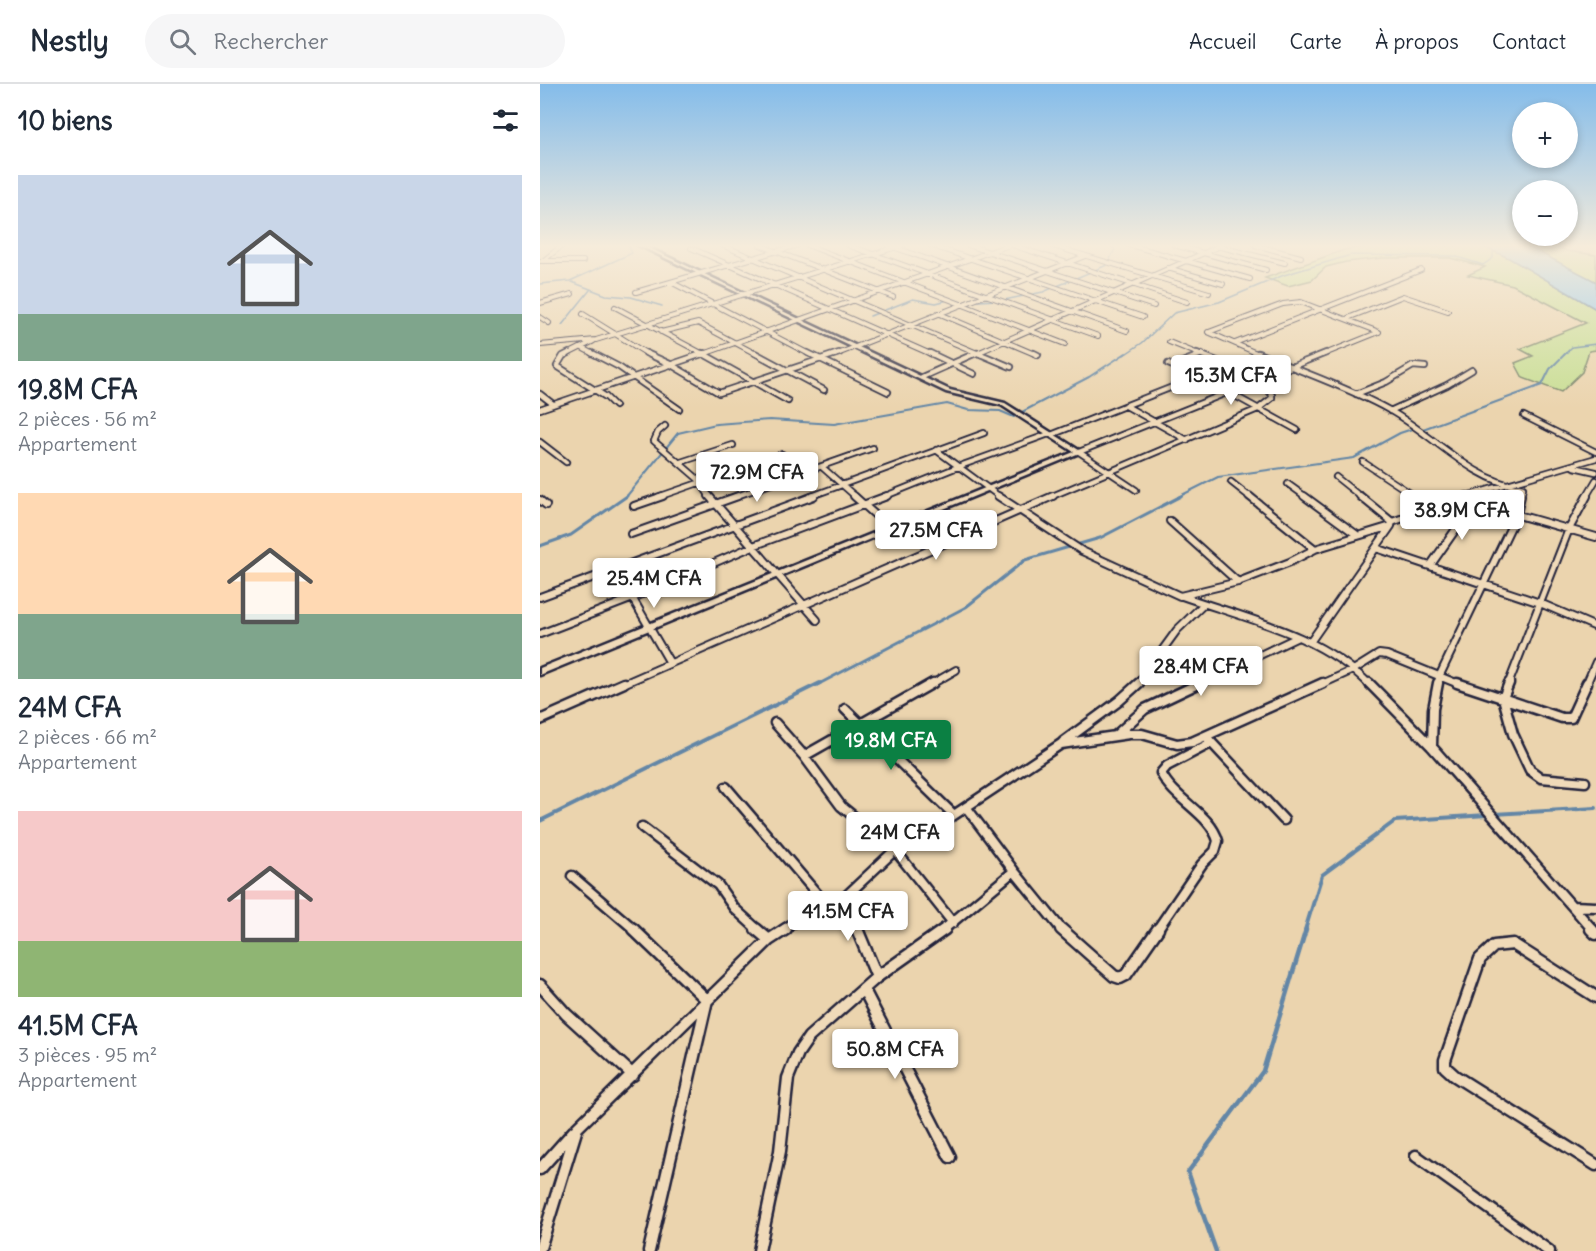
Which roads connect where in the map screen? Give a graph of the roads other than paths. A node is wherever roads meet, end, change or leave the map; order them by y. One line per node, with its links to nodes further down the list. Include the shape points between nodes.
1 (708, 299): 19 (street)
2 (727, 299): 19 (street)
3 (757, 299): 32 (street)
4 (806, 299): 23 (street)
5 (950, 299): 20 (street)
6 (975, 299): 20 (street)
7 (995, 299): 33 (street)
8 (1041, 299): 25 (street)
9 (1090, 299): 17 (street)
10 (1099, 299): 17 (street)
11 (1134, 299): 21 (street)
12 (1179, 299): 18 (street)
13 (1341, 299): 24 (street)
14 (1394, 299): 31 (street)
15 (1413, 299): 26 (street)
16 (854, 300): 23 (street); 36 (street)
17 (1095, 301): 25 (street); 30 (street)
18 (1187, 302)
19 (715, 303): 35 (street); 37 (street)
20 (963, 304): 27 (street); 38 (street)
21 (1154, 306)
22 (615, 307): 35 (street)
23 (828, 309): 32 (street); 42 (street)
24 (1323, 309): 31 (street); 48 (street); 48 (street, via 1308,302 1293,302 1208,332)
25 (1073, 311): 33 (street); 39 (street)
26 (1448, 311)
27 (938, 313): 36 (street); 45 (street)
28 (583, 314): 41 (street)
29 (540, 317): 34 (street)
30 (1143, 317)
31 (1348, 318): 64 (street, via 1378,332)
32 (797, 319): 37 (street); 51 (street)
33 (1053, 320): 38 (street); 43 (street)
34 (549, 322)
35 (650, 324): 40 (street); 41 (street)
36 (910, 324): 42 (street); 53 (street)
37 (766, 330): 46 (street); 58 (street)
38 (1029, 330): 45 (street); 49 (street)
39 (1127, 331)
40 (661, 332): 46 (street, via 698,323); 55 (street)
41 (617, 334): 44 (street); 60 (street)
42 (886, 335): 51 (street); 59 (street)
43 (1098, 336)
44 (596, 340): 50 (street); 52 (street)
45 (1003, 341): 53 (street); 57 (street)
46 (733, 342): 55 (street); 66 (street)
47 (1169, 342): 56 (street)
48 (1235, 343): 54 (street)
49 (1065, 344)
50 (540, 345)
51 (855, 346): 58 (street); 69 (street)
52 (582, 348): 68 (street); 75 (street, via 563,356 557,366)
53 (978, 353): 59 (street); 62 (street)
54 (1255, 353): 61 (street, via 1253,359); 64 (street)
55 (704, 354): 60 (street); 73 (street)
56 (1202, 354): 61 (street); 70 (street, via 1171,365)
57 (1038, 356)
58 (822, 360): 66 (street); 76 (street)
59 (952, 363): 67 (street); 69 (street)
60 (670, 364): 68 (street); 73 (street, via 719,393)
61 (1228, 365): 70 (street); 71 (street)
62 (1011, 367)
63 (1425, 367): 79 (street, via 1413,366)
64 (1292, 368): 71 (street); 79 (street)
65 (1472, 370): 87 (street, via 1447,386)
66 (791, 372): 73 (street); 74 (street)
67 (974, 374)
68 (633, 377): 75 (street); 85 (street)
69 (922, 377): 93 (street, via 948,391 997,401)
70 (1199, 378): 77 (street); 83 (street)
71 (1262, 379): 72 (street)
72 (1254, 381): 77 (street); 86 (street, via 1272,395)
73 (757, 382): 80 (street)
74 (824, 390)
75 (596, 391): 81 (street); 82 (street)
76 (888, 392)
77 (1228, 392): 86 (street); 89 (street)
78 (540, 394): 81 (street)
79 (1356, 394): 87 (street)
80 (788, 401)
81 (553, 404): 84 (street)
82 (615, 406)
83 (1126, 406): 89 (street); 93 (street)
84 (540, 409)
85 (679, 409)
86 (1258, 409): 91 (street); 94 (street)
87 (1390, 411): 117 (street, via 1451,455)
88 (1524, 416): 100 (street)
89 (1154, 422): 94 (street); 99 (street)
90 (665, 426): 104 (street, via 654,441)
91 (1297, 430)
92 (984, 433): 98 (street)
93 (1050, 435): 99 (street); 106 (street)
94 (1187, 440): 109 (street)
95 (540, 442): 103 (street)
96 (733, 445): 104 (street)
97 (873, 448): 107 (street)
98 (936, 450): 106 (street); 115 (street)
99 (1079, 452): 109 (street); 118 (street)
100 (1596, 452)
101 (782, 454): 113 (street)
102 (1596, 458): 108 (street)
103 (566, 462)
104 (681, 462): 113 (street)
105 (1363, 462): 127 (street)
106 (960, 466): 118 (street); 126 (street)
107 (822, 467): 115 (street); 123 (street)
108 (1574, 467): 110 (street); 117 (street)
109 (1108, 472): 119 (street); 128 (street)
110 (1596, 472)
111 (1336, 477): 132 (street)
112 (1596, 480): 133 (street)
113 (700, 481): 123 (street); 125 (street)
114 (1231, 482): 140 (street)
115 (843, 484): 126 (street); 131 (street)
116 (1288, 484): 136 (street)
117 (1503, 485): 121 (street); 129 (street, via 1523,488)
118 (990, 490): 128 (street); 134 (street)
119 (1136, 490)
120 (540, 500): 124 (street)
121 (1462, 500): 122 (street); 127 (street)
122 (1475, 502): 129 (street); 141 (street)
123 (717, 504): 131 (street); 135 (street)
124 (546, 505)
125 (634, 506)
126 (864, 506): 134 (street); 138 (street)
127 (1432, 508): 132 (street)
128 (1020, 512): 146 (street, via 1082,550); 151 (street)
129 (1517, 514): 133 (street); 145 (street)
130 (1170, 521): 144 (street)
131 (735, 524): 138 (street); 142 (street)
132 (1392, 524): 136 (street); 139 (street)
133 (1569, 529): 137 (street); 149 (street)
134 (891, 530): 143 (street)
135 (631, 534)
136 (1357, 535): 140 (street)
137 (1596, 537)
138 (753, 546): 143 (street); 148 (street)
139 (1376, 548): 141 (street); 157 (street)
140 (1316, 549): 144 (street)
141 (1430, 566): 145 (street)
142 (615, 568): 147 (street); 148 (street)
143 (779, 574): 151 (street); 153 (street)
144 (1238, 582): 146 (street)
145 (1484, 584): 149 (street); 163 (street)
146 (1180, 596): 150 (street)
147 (540, 597)
148 (633, 598): 153 (street); 155 (street)
149 (1540, 603): 154 (street); 164 (street)
150 (1204, 604): 156 (street); 171 (street, via 1177,630 1142,680)
151 (804, 605): 152 (street); 159 (street)
152 (817, 620)
153 (650, 627): 159 (street); 162 (street)
154 (1596, 627)
155 (540, 633)
156 (1298, 637): 157 (street); 169 (street, via 1145,709)
157 (1311, 641): 160 (street)
158 (1596, 662): 164 (street, via 1571,718)
159 (670, 663): 166 (street)
160 (1354, 669): 163 (street, via 1379,654); 170 (street); 172 (street)
161 (956, 670): 168 (street)
162 (540, 672)
163 (1439, 678): 164 (street); 172 (street)
164 (1503, 698): 174 (street, via 1513,734 1530,770 1541,778)
165 (845, 709): 168 (street)
166 (540, 720)
167 (775, 723): 173 (street)
168 (861, 725): 173 (street); 177 (street)
169 (1115, 736): 170 (street, via 1142,734 1177,744); 171 (street)
170 (1208, 740): 178 (street); 181 (street, via 1161,773 1171,790 1215,830 1217,847 1126,975 1114,976 1061,929)
171 (1061, 744): 176 (street)
172 (1432, 747): 185 (street)
173 (804, 756): 180 (street, via 841,806)
174 (1585, 782)
175 (726, 787): 184 (street)
176 (966, 807): 177 (street); 181 (street)
177 (954, 815): 180 (street)
178 (1284, 820)
179 (642, 827): 189 (street, via 718,885 734,908)
180 (895, 850): 183 (street); 187 (street)
181 (1014, 871): 187 (street)
182 (572, 876): 194 (street)
183 (844, 897): 184 (street); 190 (street)
184 (824, 902): 189 (street)
185 (1574, 906): 186 (street); 188 (street)
186 (1596, 907)
187 (953, 923): 190 (street)
188 (1596, 934)
189 (769, 940): 194 (street)
190 (877, 977): 192 (street)
191 (540, 985): 195 (street)
192 (864, 990): 198 (street); 203 (street, via 809,1037 798,1053 788,1078 780,1151)
193 (1596, 997): 199 (street, via 1513,944 1500,942 1480,959 1445,1060 1455,1076)
194 (707, 1000): 195 (street); 202 (street)
195 (633, 1076): 196 (street)
196 (577, 1128): 200 (street); 201 (street)
197 (1416, 1156): 204 (street)
198 (950, 1157)
199 (1596, 1165)
200 (540, 1169)
201 (540, 1248)
202 (649, 1251)
203 (759, 1251)
204 (1550, 1251)

